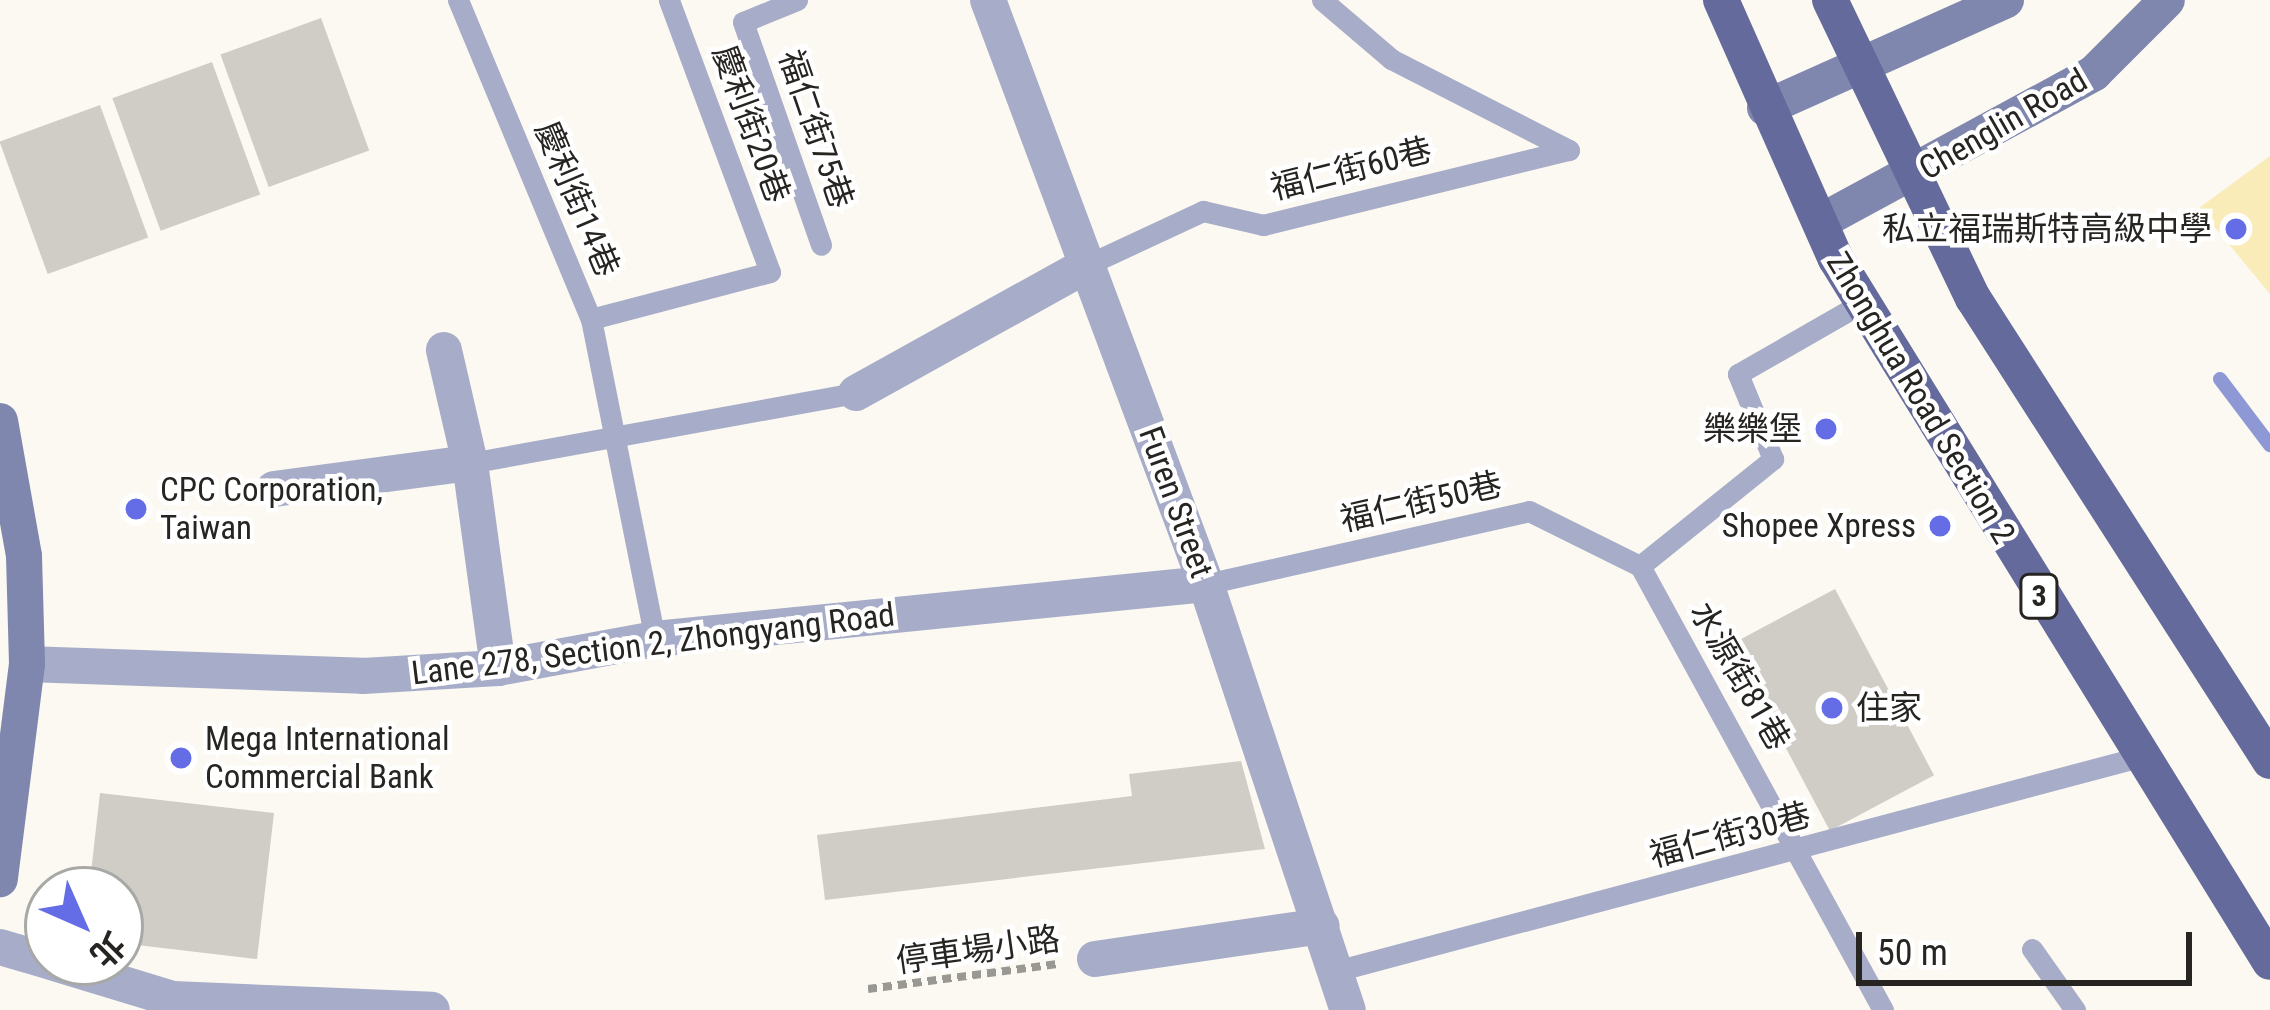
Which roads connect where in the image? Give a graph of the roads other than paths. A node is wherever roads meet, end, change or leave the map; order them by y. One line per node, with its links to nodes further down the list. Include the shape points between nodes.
1 (458, 0): 18 (lane, 慶利街14巷)
2 (669, 0): 16 (lane, 慶利街20巷)
3 (797, 0): 14 (lane, 福仁街75巷, via 743,22)
4 (988, 0): 15 (street, Furen Street)
5 (1322, 0): 15 (lane, 福仁街60巷, via 1391,59 1569,150 1263,225 1203,212)
6 (1721, 0): 11 (main road, Zhonghua Road Section 2 / 3)
7 (1830, 0): 10 (main road)
8 (2006, 0): 10 (street)
9 (2168, 0): 12 (street, Chenglin Road, via 2094,73)
10 (1862, 69): 11 (street); 12 (main road)
11 (1765, 108): 13 (main road, Zhonghua Road Section 2 / 3)
12 (1914, 176): 13 (street, Chenglin Road); 31 (main road, via 1972,298)
13 (1820, 222): 17 (main road, Zhonghua Road Section 2 / 3)
14 (821, 245)
15 (1087, 265): 20 (street); 26 (street, Furen Street)
16 (770, 272): 18 (lane, 慶利街14巷)
17 (1862, 304): 25 (lane, via 1738,374 1773,459); 30 (main road, Zhonghua Road Section 2 / 3)
18 (591, 319): 22 (lane)
19 (444, 350): 23 (street)
20 (856, 393): 22 (lane)
21 (0, 421): 28 (street, via 24,556)
22 (614, 439): 23 (lane, via 527,447); 27 (lane)
23 (470, 463): 24 (street); 29 (street)
24 (274, 490)
25 (1640, 566): 26 (lane, 福仁街50巷, via 1529,511); 32 (lane, 水源街81巷)
26 (1206, 584): 27 (street, Lane 278, Section 2, Zhongyang Road); 34 (street, Furen Street)
27 (656, 639): 29 (street, Lane 278, Section 2, Zhongyang Road)
28 (27, 664): 29 (street, Lane 278, Section 2, Zhongyang Road, via 363,676); 33 (street)
29 (498, 668)
30 (2140, 757): 32 (lane, 福仁街30巷); 37 (main road, Zhonghua Road Section 2 / 3)
31 (2270, 761)
32 (1801, 850): 38 (lane, 福仁街30巷); 42 (lane, 水源街81巷)
33 (0, 879)
34 (1322, 926): 36 (street); 38 (street, Furen Street)
35 (2032, 949): 43 (lane)
36 (1095, 959)
37 (2270, 962)
38 (1336, 971): 41 (street, Furen Street)
39 (129, 986): 40 (street, via 173,999)
40 (432, 1010)
41 (1348, 1010)
42 (1883, 1010)
43 (2075, 1010)

